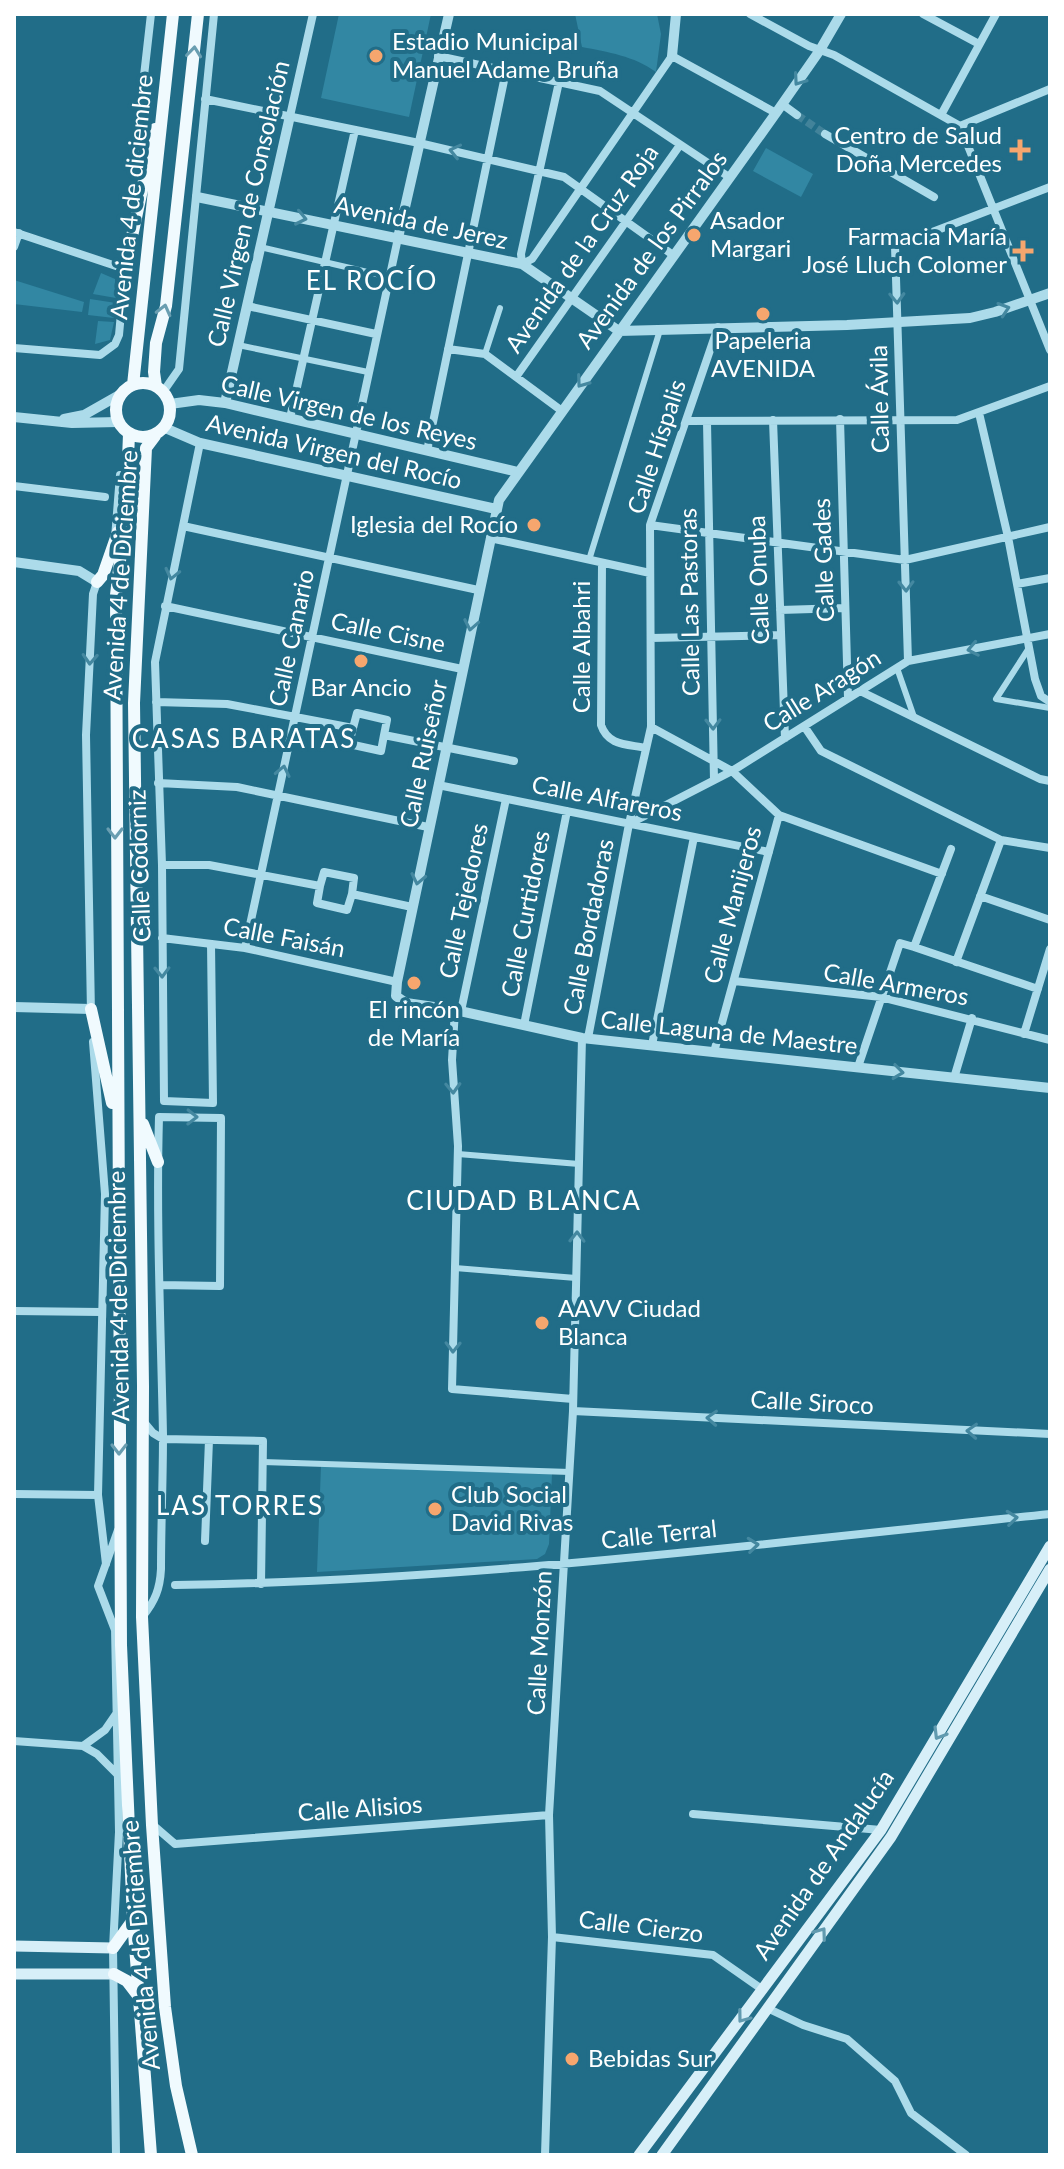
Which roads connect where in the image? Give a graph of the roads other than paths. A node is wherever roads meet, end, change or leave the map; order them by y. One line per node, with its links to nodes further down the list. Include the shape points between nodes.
1 (151, 14): 34 (street)
2 (173, 14): 18 (main road, Avenida 4 de diciembre)
3 (198, 14): 76 (main road, Avenida 4 de Diciembre, one-way to 3, via 155,351 166,306)
4 (214, 14): 22 (street)
5 (313, 14): 27 (street, Calle Virgen de Consolación)
6 (449, 14): 16 (street)
7 (670, 14): 13 (street)
8 (676, 14): 13 (street)
9 (841, 14): 15 (street, Avenida de los Pirralos)
10 (923, 14): 14 (street)
11 (996, 14): 14 (street)
12 (755, 15): 15 (street)
13 (673, 29): 17 (street)
14 (979, 44): 26 (street)
15 (820, 50): 23 (street, Avenida de los Pirralos, one-way to 23); 26 (street)
16 (438, 56): 19 (street); 31 (street)
17 (672, 56): 23 (street); 24 (street)
18 (169, 63): 53 (main road); 74 (main road, Avenida 4 de diciembre)
19 (506, 71): 20 (street); 33 (street)
20 (559, 82): 24 (street, via 600,91); 35 (street)
21 (1050, 89): 28 (street)
22 (205, 99): 27 (street); 39 (street)
23 (779, 108): 25 (street); 36 (street, Avenida de los Pirralos)
24 (634, 113): 32 (street); 38 (street)
25 (797, 115)
26 (941, 115): 28 (street)
27 (290, 116): 29 (street); 42 (street, Calle Virgen de Consolación)
28 (960, 126): 41 (street)
29 (355, 130): 31 (street); 44 (street)
30 (825, 134): 40 (street)
31 (419, 143): 33 (street, one-way to 31); 46 (street)
32 (680, 145): 36 (street); 43 (street, Avenida de la Cruz Roja)
33 (488, 159): 35 (street); 49 (street)
34 (134, 164)
35 (541, 171): 38 (street, via 564,177); 52 (street)
36 (729, 177): 50 (street, Avenida de los Pirralos)
37 (1050, 187): 41 (street)
38 (581, 190): 43 (street); 52 (street, via 532,259)
39 (197, 197): 42 (street, Avenida de Jerez); 76 (street, via 179,369)
40 (934, 197)
41 (995, 208): 57 (street); 61 (street, Calle Ávila, one-way to 61, via 914,239 900,238 895,246)
42 (268, 211): 44 (street, Avenida de Jerez, one-way to 44); 48 (street, Calle Virgen de Consolación)
43 (626, 221): 50 (street); 56 (street, Avenida de la Cruz Roja)
44 (333, 225): 46 (street, Avenida de Jerez); 51 (street)
45 (16, 232): 47 (street); 53 (street)
46 (398, 238): 49 (street, Avenida de Jerez); 54 (street, Calle Canario)
47 (14, 247)
48 (260, 247): 51 (street); 58 (street, Calle Virgen de Consolación)
49 (468, 253): 52 (street, Avenida de Jerez); 68 (street)
50 (673, 255): 64 (street, Avenida de los Pirralos)
51 (325, 263): 54 (street); 60 (street)
52 (522, 264): 56 (street, Avenida de Jerez)
53 (125, 269): 67 (street, via 119,335 100,355)
54 (389, 277): 65 (street, Calle Canario)
55 (1050, 293): 57 (street)
56 (572, 298): 64 (street, Avenida de Jerez); 73 (street, Avenida de la Cruz Roja)
57 (1030, 300): 61 (street, one-way to 57, via 970,318); 69 (street)
58 (247, 306): 60 (street); 66 (street, Calle Virgen de Consolación)
59 (500, 308): 70 (street)
60 (312, 320): 65 (street); 71 (street)
61 (898, 322): 62 (street); 85 (street, Calle Ávila)
62 (718, 327): 63 (street); 88 (street, Calle Híspalis)
63 (660, 330): 64 (street); 112 (street)
64 (619, 331): 80 (street, Avenida de los Pirralos, one-way to 80)
65 (376, 334): 72 (street, Calle Canario)
66 (238, 345): 71 (street); 78 (street, Calle Virgen de Consolación)
67 (14, 348)
68 (448, 349): 70 (street); 95 (street)
69 (1050, 350)
70 (485, 354): 73 (street)
71 (304, 358): 72 (street); 83 (street)
72 (368, 372): 93 (street, Calle Canario)
73 (516, 377): 80 (street)
74 (133, 385): 76 (main road); 77 (main road)
75 (1050, 386): 81 (street)
76 (160, 389): 79 (main road)
77 (121, 394): 86 (street, via 84,415); 89 (main road)
78 (225, 403): 79 (street, Calle Virgen de los Reyes); 83 (street, Calle Virgen de los Reyes)
79 (170, 404): 91 (main road)
80 (562, 411): 96 (street, Avenida de los Pirralos)
81 (979, 413): 85 (street, via 957,420); 107 (street)
82 (14, 417): 86 (street)
83 (290, 418): 93 (street, Calle Virgen de los Reyes)
84 (840, 419): 85 (street); 87 (street); 110 (street, Calle Gades)
85 (899, 419): 113 (street, Calle Ávila)
86 (58, 420): 89 (street)
87 (773, 420): 90 (street); 109 (street, Calle Onuba)
88 (686, 421): 90 (street); 103 (street, Calle Híspalis)
89 (118, 422): 92 (main road)
90 (707, 422): 106 (street, Calle Las Pastoras)
91 (160, 432): 92 (main road); 94 (street, Avenida Virgen del Rocío); 195 (main road, Avenida 4 de Diciembre, via 146,448 134,703)
92 (129, 434): 101 (main road, Avenida 4 de Diciembre)
93 (355, 434): 95 (street, Calle Virgen de los Reyes); 98 (street, Calle Canario)
94 (200, 443): 98 (street, Avenida Virgen del Rocío); 104 (street, Calle Codorniz)
95 (427, 451): 96 (street, Calle Virgen de los Reyes)
96 (518, 472): 102 (street, Avenida de los Pirralos)
97 (120, 475): 101 (street)
98 (347, 476): 102 (street, Avenida Virgen del Rocío); 111 (street, Calle Canario)
99 (14, 486): 100 (street)
100 (105, 497): 101 (street)
101 (123, 502): 118 (main road); 196 (main road, Avenida 4 de Diciembre, one-way to 196, via 115,624)
102 (496, 509): 108 (street, Calle Ruiseñor)
103 (650, 525): 106 (street); 116 (street, Calle Híspalis)
104 (183, 526): 111 (street); 121 (street, Calle Codorniz, one-way to 121)
105 (1050, 527): 107 (street)
106 (709, 531): 109 (street); 127 (street, Calle Las Pastoras)
107 (1008, 537): 113 (street); 119 (street)
108 (490, 538): 112 (street); 120 (street, Calle Ruiseñor)
109 (778, 540): 110 (street); 123 (street, Calle Onuba)
110 (844, 551): 113 (street); 122 (street, Calle Gades)
111 (330, 557): 120 (street); 126 (street, Calle Canario)
112 (589, 560): 115 (street)
113 (905, 560): 130 (street, Calle Ávila, one-way to 130)
114 (14, 562): 118 (street, via 79,571)
115 (602, 563): 116 (street); 144 (street, Calle Albahri, via 601,725 613,742)
116 (650, 573): 128 (street, Calle Híspalis)
117 (1050, 578): 119 (street)
118 (97, 582): 183 (street, one-way to 183, via 86,735)
119 (1017, 584): 129 (street)
120 (478, 590): 132 (street, Calle Ruiseñor, one-way to 132)
121 (165, 606): 126 (street, Calle Cisne); 135 (street, Calle Codorniz, via 155,662)
122 (845, 608): 123 (street); 134 (street, Calle Gades)
123 (780, 610): 125 (street, Calle Onuba)
124 (1050, 634): 129 (street, Calle Aragón)
125 (781, 635): 127 (street); 143 (street, Calle Onuba)
126 (312, 637): 132 (street, Calle Cisne); 137 (street, Calle Canario)
127 (711, 637): 128 (street); 147 (street, Calle Las Pastoras, one-way to 147)
128 (651, 638): 140 (street, Calle Híspalis)
129 (1028, 643): 130 (street, Calle Aragón, one-way to 130); 136 (street, via 1041,696); 136 (street, via 996,699)
130 (908, 661): 131 (street, Calle Aragón)
131 (897, 668): 133 (street, Calle Aragón); 138 (street)
132 (462, 669): 145 (street, Calle Ruiseñor)
133 (860, 691): 134 (street, Calle Aragón); 138 (street)
134 (848, 698): 139 (street, Calle Aragón)
135 (156, 702): 137 (street, via 227,704); 151 (street, Calle Codorniz)
136 (1050, 705)
137 (295, 716): 141 (street); 153 (street, Calle Canario, one-way to 137)
138 (914, 717): 150 (street)
139 (804, 726): 143 (street, Calle Aragón); 160 (street, via 821,751)
140 (651, 727): 144 (street, Calle Híspalis); 147 (street)
141 (353, 728): 142 (street, via 357,713 387,720); 142 (street, via 349,744 381,751)
142 (384, 735): 145 (street)
143 (785, 738): 148 (street, Calle Aragón)
144 (646, 748): 157 (street, Calle Bordadoras)
145 (446, 749): 146 (street); 152 (street, Calle Ruiseñor)
146 (514, 761)
147 (714, 761): 148 (street); 149 (street, Calle Las Pastoras)
148 (732, 771): 149 (street, Calle Aragón); 156 (street)
149 (714, 780): 157 (street, Calle Aragón)
150 (1050, 781)
151 (158, 783): 153 (street); 164 (street, Calle Codorniz)
152 (438, 785): 154 (street, Calle Alfareros); 158 (street, Calle Ruiseñor)
153 (278, 795): 158 (street); 166 (street, Calle Canario)
154 (506, 799): 155 (street, Calle Alfareros); 184 (street, Calle Tejedores)
155 (567, 811): 157 (street, Calle Alfareros); 186 (street, Calle Curtidores)
156 (779, 815): 163 (street, Calle Manijeros); 165 (street)
157 (629, 824): 159 (street, Calle Alfareros); 188 (street, Calle Bordadoras)
158 (428, 827): 170 (street, Calle Ruiseñor, one-way to 170)
159 (694, 837): 163 (street, Calle Alfareros); 190 (street)
160 (1001, 840): 161 (street); 169 (street)
161 (1050, 848)
162 (951, 849): 165 (street)
163 (769, 852): 178 (street, Calle Manijeros)
164 (162, 865): 166 (street, via 209,865); 172 (street, Calle Codorniz)
165 (942, 874): 174 (street)
166 (261, 875): 167 (street); 175 (street, Calle Canario)
167 (320, 886): 168 (street, via 324,872 354,878); 168 (street, via 317,903 347,910)
168 (352, 894): 170 (street)
169 (980, 896): 171 (street); 177 (street)
170 (412, 907): 179 (street, Calle Ruiseñor)
171 (1050, 920)
172 (162, 938): 173 (street, Calle Faisán); 173 (street, Calle Codorniz, one-way to 173, via 164,1101 213,1103)
173 (211, 944): 175 (street, Calle Faisán)
174 (914, 947): 177 (street); 181 (street, via 900,943)
175 (245, 948): 179 (street, Calle Faisán)
176 (1050, 949): 180 (street)
177 (956, 962): 180 (street)
178 (734, 981): 181 (street, Calle Armeros); 191 (street, Calle Manijeros)
179 (397, 982): 184 (street, Calle Laguna de Maestre, via 396,996 406,1003)
180 (1038, 989): 187 (street)
181 (881, 997): 185 (street, Calle Armeros); 192 (street)
182 (14, 1007): 183 (street)
183 (91, 1009): 196 (main road); 204 (street, via 105,1194)
184 (458, 1010): 186 (street, Calle Laguna de Maestre); 197 (street, Calle Tejedores, one-way to 197, via 452,1060)
185 (972, 1018): 187 (street, Calle Armeros); 193 (street)
186 (524, 1025): 188 (street, Calle Laguna de Maestre)
187 (1024, 1034): 189 (street, Calle Armeros)
188 (585, 1038): 190 (street, Calle Laguna de Maestre); 199 (street, Calle Monzón)
189 (1050, 1040)
190 (652, 1045): 191 (street, Calle Laguna de Maestre)
191 (714, 1052): 192 (street, Calle Laguna de Maestre)
192 (858, 1067): 193 (street, Calle Laguna de Maestre, one-way to 193)
193 (954, 1078): 194 (street, Calle Laguna de Maestre)
194 (1050, 1088)
195 (140, 1115): 198 (main road); 207 (main road, Avenida 4 de Diciembre)
196 (117, 1127): 216 (main road, Avenida 4 de Diciembre, one-way to 216)
197 (458, 1154): 199 (street); 200 (street, Calle Tejedores)
198 (158, 1162): 202 (street); 202 (street, one-way to 202, via 159,1117 221,1118 220,1286)
199 (579, 1164): 201 (street, Calle Monzón, one-way to 199)
200 (455, 1268): 201 (street); 205 (street, Calle Tejedores, one-way to 205, via 452,1389)
201 (576, 1278): 205 (street, Calle Monzón)
202 (160, 1285): 209 (street)
203 (14, 1311): 204 (street)
204 (101, 1312): 214 (street)
205 (573, 1399): 206 (street, Calle Monzón)
206 (573, 1411): 208 (street, Calle Siroco, one-way to 206); 212 (street, Calle Monzón)
207 (143, 1420): 209 (street); 226 (main road, Avenida 4 de Diciembre)
208 (1050, 1434)
209 (163, 1439): 210 (street); 221 (street)
210 (209, 1440): 211 (street, via 263,1441); 217 (street)
211 (263, 1462): 212 (street); 223 (street)
212 (570, 1472): 220 (street, Calle Monzón)
213 (14, 1494): 214 (street)
214 (98, 1495): 219 (street)
215 (1050, 1514): 220 (street, Calle Terral, one-way to 215)
216 (119, 1525): 219 (street); 228 (main road, Avenida 4 de Diciembre)
217 (205, 1541)
218 (1050, 1546): 236 (main road, Avenida de Andalucía, one-way to 236)
219 (106, 1564): 227 (street, via 98,1586)
220 (565, 1565): 223 (street, Calle Terral); 234 (street, Calle Monzón)
221 (161, 1569): 224 (street); 225 (street)
222 (1050, 1569): 245 (main road, Avenida de Andalucía, one-way to 222, via 891,1837)
223 (261, 1584): 224 (street, Calle Terral)
224 (175, 1585): 225 (street)
225 (154, 1602): 226 (street)
226 (142, 1617): 235 (main road, Avenida 4 de Diciembre)
227 (115, 1628): 228 (street); 229 (street)
228 (121, 1645): 237 (main road, Avenida 4 de Diciembre)
229 (116, 1713): 231 (street, via 105,1730); 232 (street)
230 (14, 1741): 231 (street)
231 (83, 1746): 232 (street)
232 (118, 1775): 240 (street)
233 (693, 1814): 236 (street)
234 (549, 1815): 235 (street, Calle Alisios, via 175,1844); 238 (street, Calle Monzón)
235 (152, 1825): 248 (main road, Avenida 4 de Diciembre, via 165,2007)
236 (881, 1830): 243 (main road, Avenida de Andalucía)
237 (133, 1920): 240 (main road); 244 (main road, Avenida 4 de Diciembre)
238 (552, 1937): 243 (street, Calle Cierzo, via 713,1955); 249 (street, Calle Monzón)
239 (14, 1946): 240 (main road)
240 (113, 1948): 242 (street)
241 (14, 1974): 242 (main road)
242 (114, 1974): 244 (main road); 246 (street)
243 (763, 1990): 250 (main road, Avenida de Andalucía, one-way to 250)
244 (140, 1998): 247 (main road, Avenida 4 de Diciembre)
245 (767, 2008): 251 (main road, Avenida de Andalucía); 252 (street, via 847,2039 895,2081 911,2113)
246 (116, 2155)
247 (151, 2155)
248 (192, 2155)
249 (545, 2155)
250 (639, 2155)
251 (662, 2155)
252 (966, 2155)

